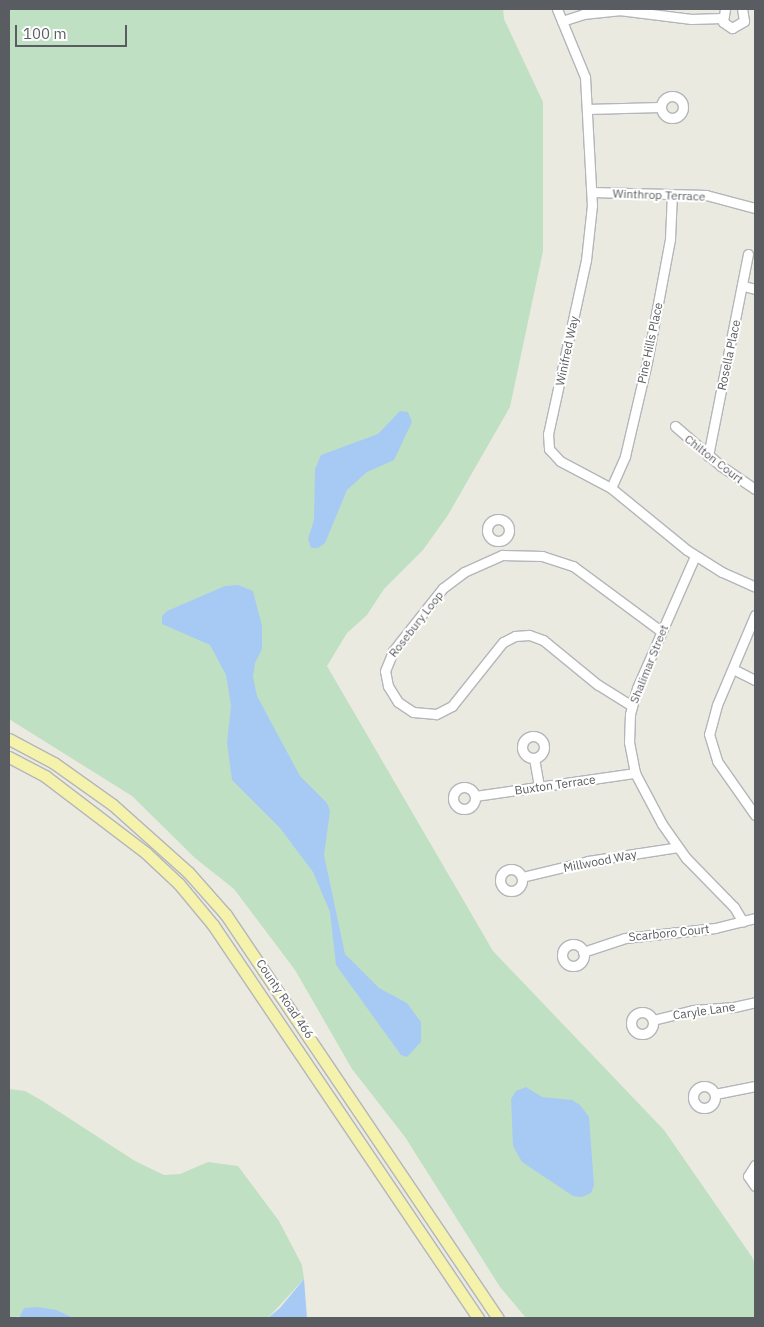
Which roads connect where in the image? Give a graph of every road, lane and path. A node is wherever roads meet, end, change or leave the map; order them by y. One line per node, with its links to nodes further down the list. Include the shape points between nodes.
1 (558, 9): 5 (street, Winifred Way)
2 (725, 9): 4 (street)
3 (742, 9): 4 (street, via 745,18 739,27 729,27)
4 (722, 18): 5 (street, via 691,19 620,10 583,14)
5 (562, 21): 7 (street, Winifred Way, via 585,77)
6 (660, 107): 7 (street)
7 (588, 109): 8 (street, Winifred Way)
8 (592, 192): 9 (street, Winthrop Terrace); 16 (street, Winifred Way, via 588,250 547,442 560,461)
9 (672, 194): 10 (street, Winthrop Terrace, via 706,196); 16 (street, Pine Hills Place, via 670,239 647,362 625,456)
10 (755, 208)
11 (748, 254): 12 (street, Rosella Place)
12 (744, 286): 13 (street); 15 (street, Rosella Place)
13 (755, 289)
14 (675, 426): 15 (street, Chilton Court)
15 (708, 456): 17 (street, Chilton Court)
16 (611, 488): 20 (street, Winifred Way)
17 (755, 489)
18 (500, 542): 19 (street)
19 (502, 555): 23 (street, Rosebury Loop, via 542,556 573,566); 26 (street, Rosebury Loop, via 477,564 452,580 393,651 385,670 388,686 398,702 420,713 444,710 457,699 503,642 522,634 543,640 598,685)
20 (695, 556): 21 (street, Winifred Way); 23 (street, Shalimar Street)
21 (755, 587)
22 (755, 615): 24 (street)
23 (662, 631): 26 (street, Shalimar Street)
24 (733, 668): 25 (street); 33 (street, via 713,715 710,742 724,774)
25 (755, 680)
26 (632, 706): 30 (street, Shalimar Street, via 629,742)
27 (9, 739): 46 (main road, County Road 466, via 54,763 113,805 188,872 226,915)
28 (9, 757): 45 (main road, County Road 466, via 45,776 100,815 146,852 196,904 242,965)
29 (534, 758): 31 (street)
30 (636, 773): 31 (street, Buxton Terrace); 34 (street, Shalimar Street, via 651,805)
31 (539, 787): 32 (street, Buxton Terrace)
32 (475, 796)
33 (755, 815)
34 (678, 846): 35 (street, Millwood Way); 37 (street, Shalimar Street, via 734,907)
35 (522, 878)
36 (755, 918): 37 (street, Scarboro Court)
37 (742, 922): 38 (street, Scarboro Court, via 634,936)
38 (583, 952)
39 (755, 1002): 40 (street, Caryle Lane, via 693,1010)
40 (653, 1020)
41 (755, 1086): 42 (street)
42 (715, 1094)
43 (755, 1165): 44 (street, via 748,1176)
44 (755, 1186)
45 (478, 1318)
46 (498, 1318)

